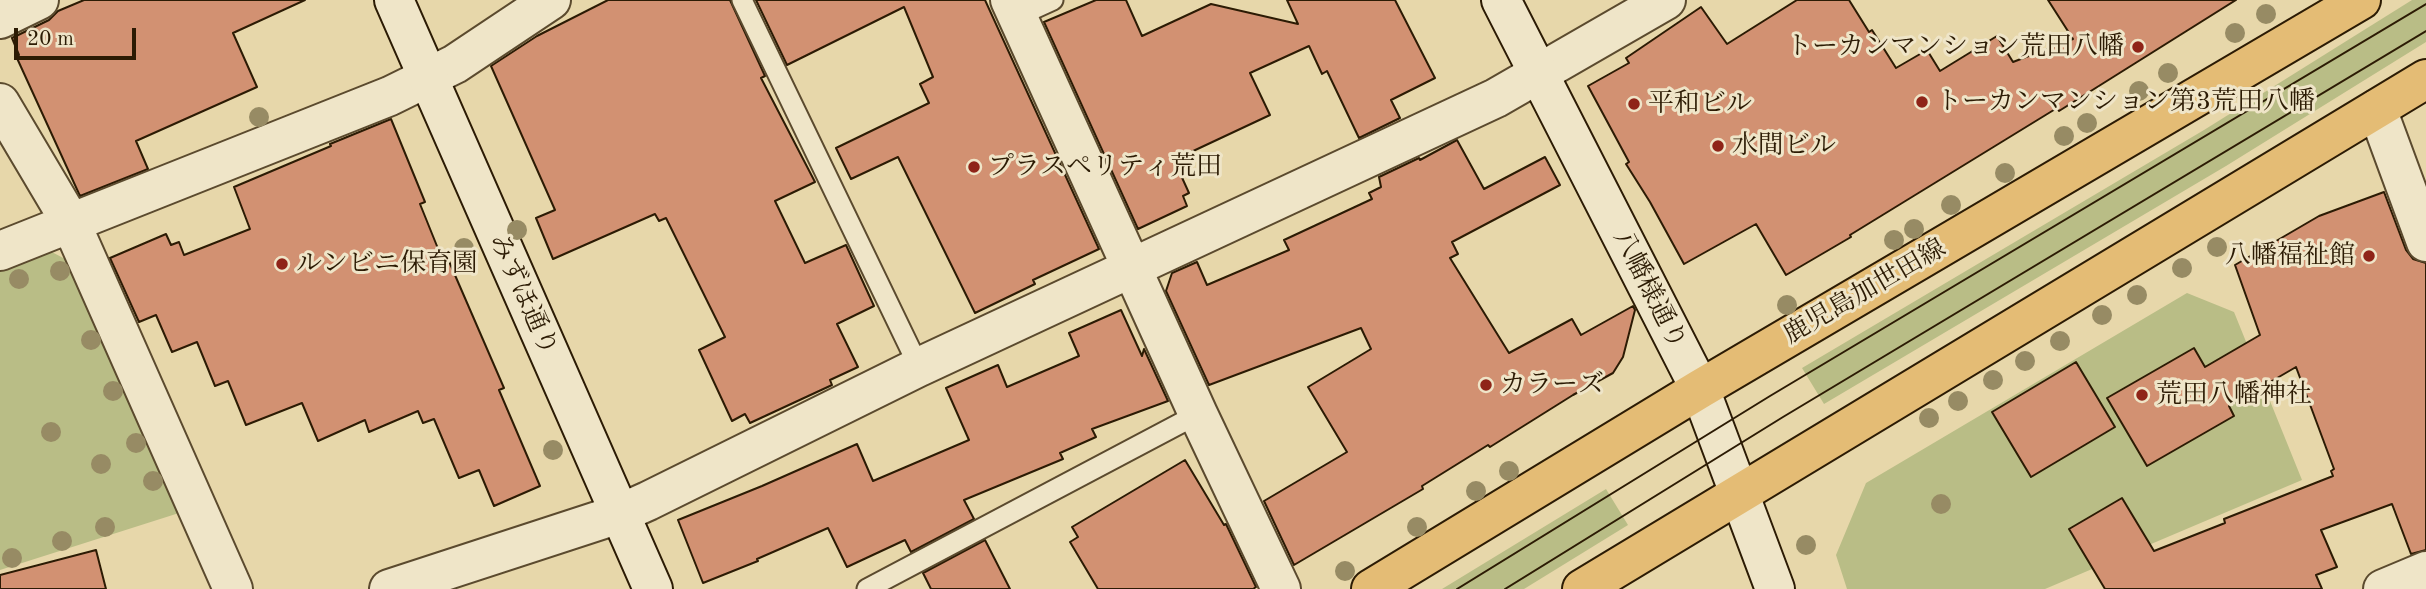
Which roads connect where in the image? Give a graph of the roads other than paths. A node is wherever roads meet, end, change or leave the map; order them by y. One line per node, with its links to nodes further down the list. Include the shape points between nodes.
1 (39, 0): 10 (street)
2 (394, 0): 12 (street, みずほ通り)
3 (551, 0): 12 (street)
4 (742, 0): 20 (lane)
5 (1053, 0): 9 (lane)
6 (1501, 0): 11 (street, 八幡様通り)
7 (1665, 0): 11 (street)
8 (2337, 6): 21 (main road, 鹿児島加世田線)
9 (1014, 8): 19 (street)
10 (0, 19)
11 (1539, 74): 19 (street); 21 (street, 八幡様通り)
12 (428, 78): 16 (street); 24 (street, みずほ通り)
13 (2426, 79): 15 (main road)
14 (0, 103): 16 (street)
15 (2377, 109): 17 (street); 23 (main road)
16 (70, 221): 18 (street); 26 (street)
17 (2426, 242)
18 (0, 251)
19 (1132, 270): 20 (street); 22 (street)
20 (919, 368): 24 (street)
21 (1700, 389): 23 (street, 八幡様通り); 31 (main road, 鹿児島加世田線)
22 (1198, 414): 29 (lane); 30 (street)
23 (1739, 494): 32 (main road); 33 (street, 八幡様通り)
24 (619, 514): 27 (street); 28 (street, みずほ通り)
25 (2426, 570): 34 (street)
26 (233, 589)
27 (389, 589)
28 (653, 589)
29 (867, 589)
30 (1281, 589)
31 (1371, 589)
32 (1582, 589)
33 (1775, 589)
34 (2383, 589)

